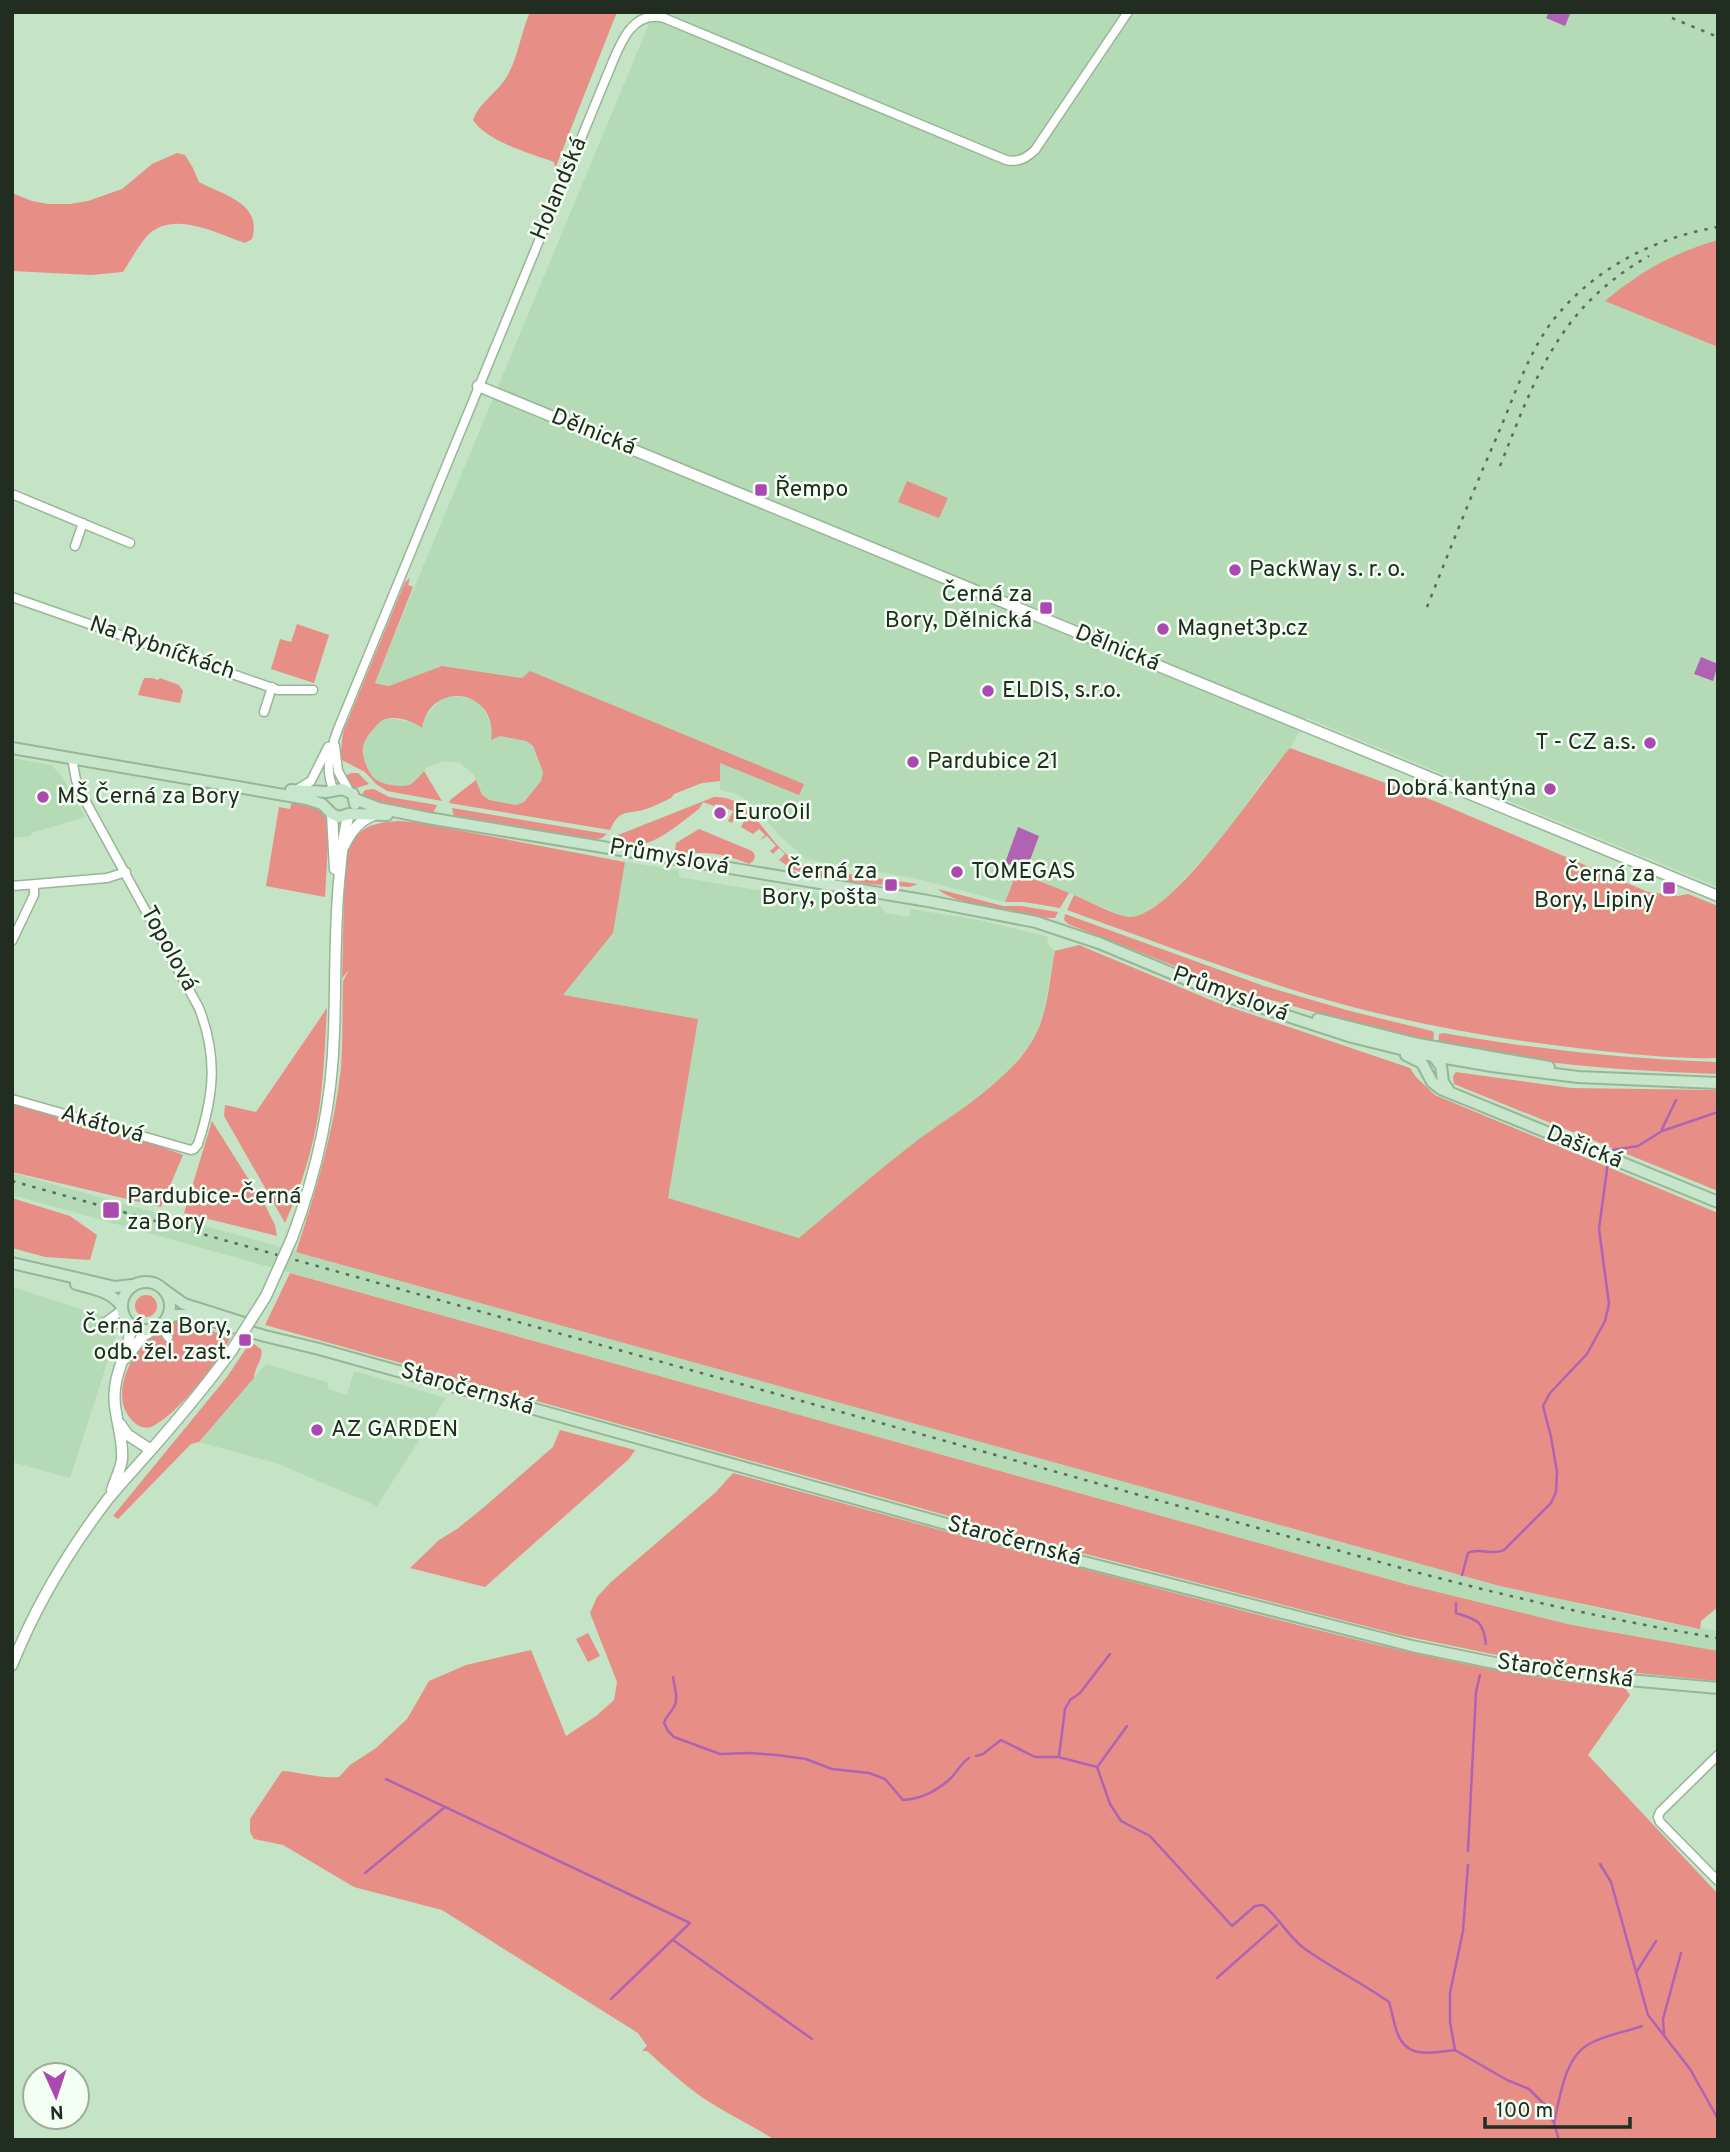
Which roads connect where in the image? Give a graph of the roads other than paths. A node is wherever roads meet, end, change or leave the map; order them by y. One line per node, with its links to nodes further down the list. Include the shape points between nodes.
1 (1128, 12): 2 (street, Holandská, via 1035,150 1021,160 1006,160 664,18 645,17 631,28 612,64)
2 (478, 386): 11 (street, Holandská); 26 (street, Dělnická)
3 (12, 494): 4 (street)
4 (83, 523): 5 (street); 6 (street)
5 (130, 543)
6 (75, 547)
7 (12, 597): 8 (street, Na Rybníčkách)
8 (272, 687): 9 (street, Na Rybníčkách); 10 (street)
9 (313, 690)
10 (264, 712)
11 (338, 729): 15 (street, Holandská, via 310,781); 16 (street, Holandská, via 328,758); 17 (street, Holandská, via 336,766)
12 (12, 748): 13 (main road)
13 (72, 758): 14 (main road); 23 (street, Topolová, via 78,786)
14 (236, 786): 15 (main road); 18 (main road, via 316,801)
15 (294, 790): 16 (main road)
16 (333, 791): 17 (main road, via 342,789); 18 (main road, via 327,799)
17 (352, 795): 19 (main road, via 355,807); 21 (main road, Průmyslová, via 378,808)
18 (331, 813): 19 (main road); 27 (street)
19 (349, 814): 20 (main road, Průmyslová); 22 (street)
20 (377, 814): 21 (main road, Průmyslová); 22 (street, via 353,831)
21 (428, 818): 29 (main road, Průmyslová, via 1036,922)
22 (341, 856): 27 (street)
23 (126, 872): 24 (street); 38 (street, Topolová, via 193,994 208,1034 210,1099 199,1141)
24 (34, 885): 25 (street); 28 (street, via 34,895)
25 (12, 886)
26 (1718, 896)
27 (337, 898): 50 (street, bridge, via 333,1052 327,1113 310,1185 266,1296 232,1350)
28 (12, 942)
29 (1142, 962): 30 (main road, Průmyslová, via 1229,997); 31 (main road, Průmyslová, via 1253,1001)
30 (1380, 1044): 31 (main road, Průmyslová); 33 (main road, Dašická, via 1419,1061)
31 (1434, 1051): 32 (main road, Průmyslová); 33 (main road); 34 (main road); 35 (main road, Průmyslová)
32 (1456, 1060): 34 (main road, via 1447,1062); 35 (main road, Průmyslová, via 1578,1077)
33 (1427, 1071): 36 (main road, Dašická, via 1433,1084)
34 (1442, 1073): 36 (main road, via 1443,1084)
35 (1712, 1083)
36 (1451, 1093): 39 (main road, Dašická)
37 (12, 1099): 38 (street, Akátová)
38 (192, 1150)
39 (1718, 1202)
40 (12, 1263): 41 (main road, via 115,1287); 43 (main road, via 107,1294)
41 (138, 1283): 42 (main road, via 151,1282); 43 (main road, via 126,1292)
42 (163, 1289): 45 (main road, via 170,1311); 47 (main road, Staročernská, via 189,1306)
43 (122, 1308): 44 (main road); 44 (street, via 101,1326)
44 (129, 1323): 45 (main road, via 142,1330); 48 (street)
45 (160, 1325): 46 (street); 47 (main road, Staročernská, via 174,1315 191,1315); 48 (street, via 143,1336)
46 (168, 1337)
47 (319, 1349): 53 (main road, Staročernská, via 1059,1555 1412,1646 1514,1667)
48 (120, 1367): 49 (street, via 114,1396)
49 (117, 1417): 50 (street, via 128,1435); 51 (street, via 122,1461)
50 (151, 1450): 51 (street)
51 (109, 1498): 52 (street, via 55,1574)
52 (12, 1665)
53 (1718, 1688)
54 (1718, 1755): 55 (street, via 1658,1817)
55 (1718, 1881)

